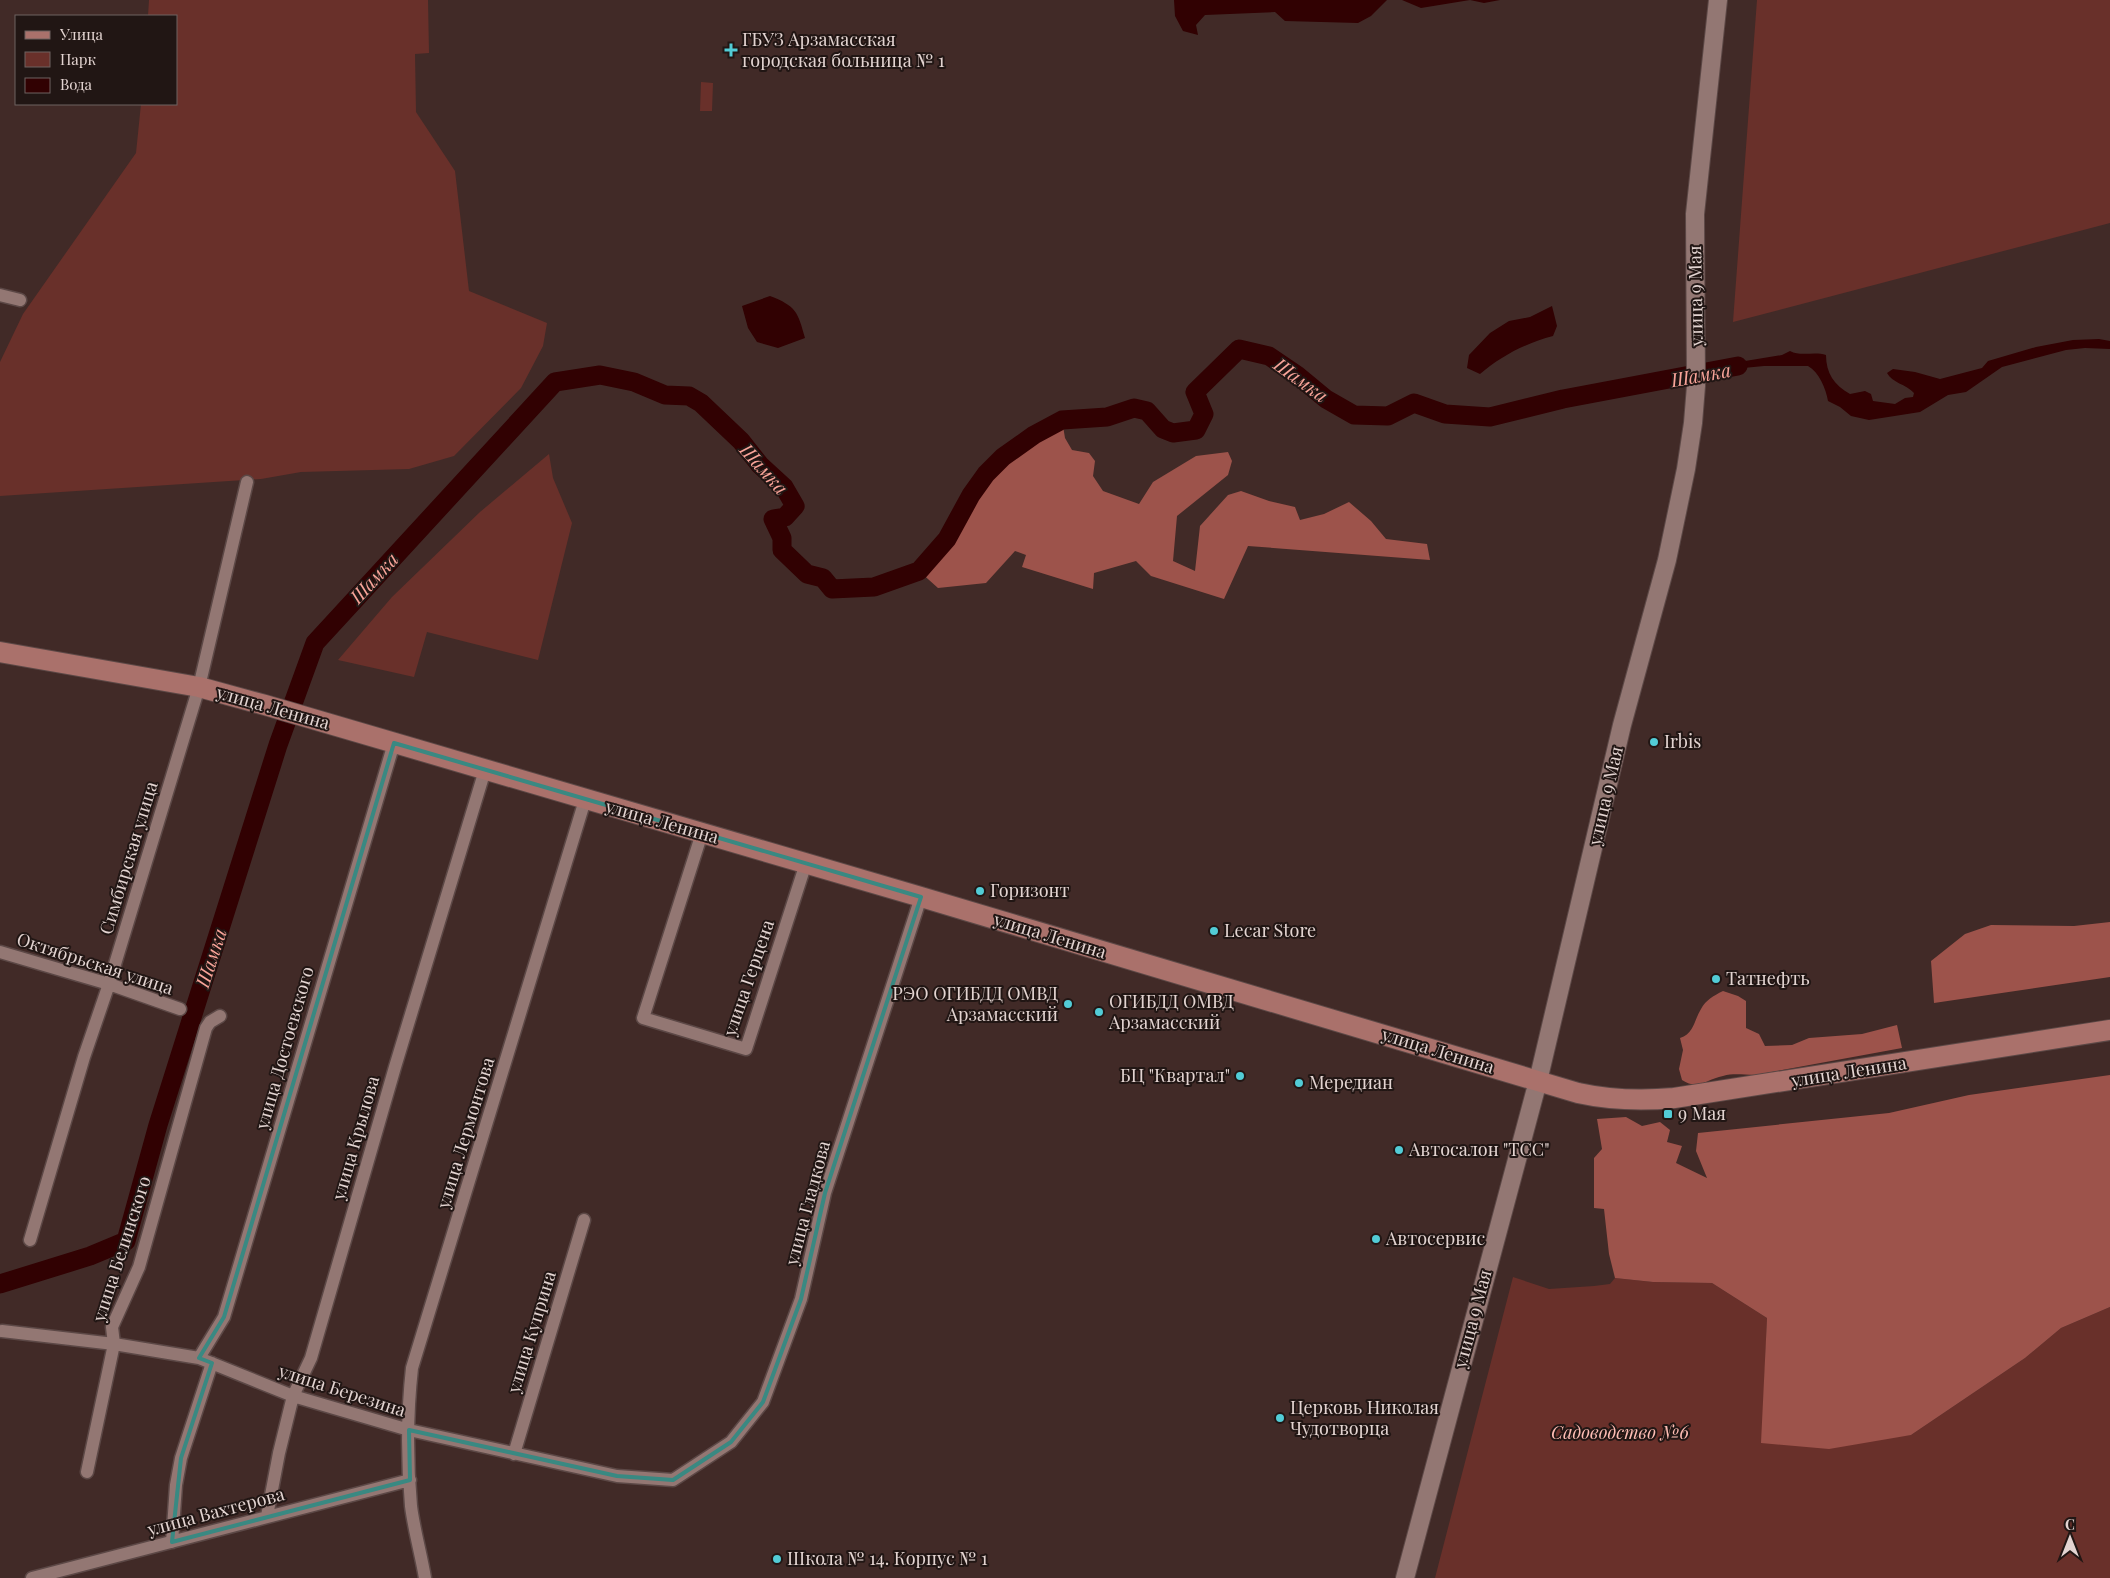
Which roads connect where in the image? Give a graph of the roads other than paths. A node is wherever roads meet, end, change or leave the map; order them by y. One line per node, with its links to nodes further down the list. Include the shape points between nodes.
1 (1718, 0): 18 (main road, улица 9 Мая, via 1695,214 1697,354 1688,460 1667,560 1622,725)
2 (0, 295): 3 (street)
3 (20, 300)
4 (247, 482): 6 (street, Симбирская улица)
5 (0, 652): 6 (main road, улица Ленина)
6 (199, 687): 7 (main road, улица Ленина); 14 (street, Симбирская улица)
7 (394, 743): 8 (main road, улица Ленина); 23 (street, улица Достоевского, via 224,1317)
8 (484, 770): 9 (main road, улица Ленина); 25 (street, улица Крылова, via 310,1358)
9 (585, 800): 10 (main road, улица Ленина); 26 (street, улица Лермонтова, via 412,1368)
10 (702, 834): 11 (main road, улица Ленина); 11 (street, улица Герцена, via 643,1018 746,1049)
11 (806, 863): 12 (main road, улица Ленина)
12 (921, 896): 18 (main road, улица Ленина); 30 (street, улица Гладкова, via 825,1193 801,1299 763,1402 731,1442)
13 (0, 952): 14 (street, Октябрьская улица)
14 (109, 984): 15 (street, Октябрьская улица); 20 (street, Симбирская улица)
15 (180, 1010)
16 (212, 1020): 22 (street, улица Белинского, via 206,1028 139,1267 112,1327)
17 (2110, 1030): 18 (main road, улица Ленина, via 1642,1101 1606,1099)
18 (1538, 1080): 35 (main road, улица 9 Мая)
19 (584, 1220): 27 (street, улица Куприна)
20 (30, 1240)
21 (0, 1332): 22 (street, улица Березина)
22 (114, 1344): 23 (street, улица Березина); 28 (street, улица Белинского)
23 (199, 1358): 24 (street, улица Березина)
24 (212, 1363): 25 (street, улица Березина); 32 (street, via 181,1458)
25 (293, 1396): 26 (street, улица Березина); 31 (street, улица Крылова)
26 (409, 1430): 27 (street, улица Березина); 29 (street, улица Лермонтова)
27 (514, 1454): 30 (street, улица Березина, via 617,1476)
28 (87, 1472)
29 (410, 1480): 31 (street, улица Вахтерова); 34 (street, улица Лермонтова)
30 (673, 1480)
31 (267, 1516): 32 (street, улица Вахтерова)
32 (172, 1542): 33 (street, улица Вахтерова)
33 (32, 1578)
34 (425, 1578)
35 (1405, 1578)

